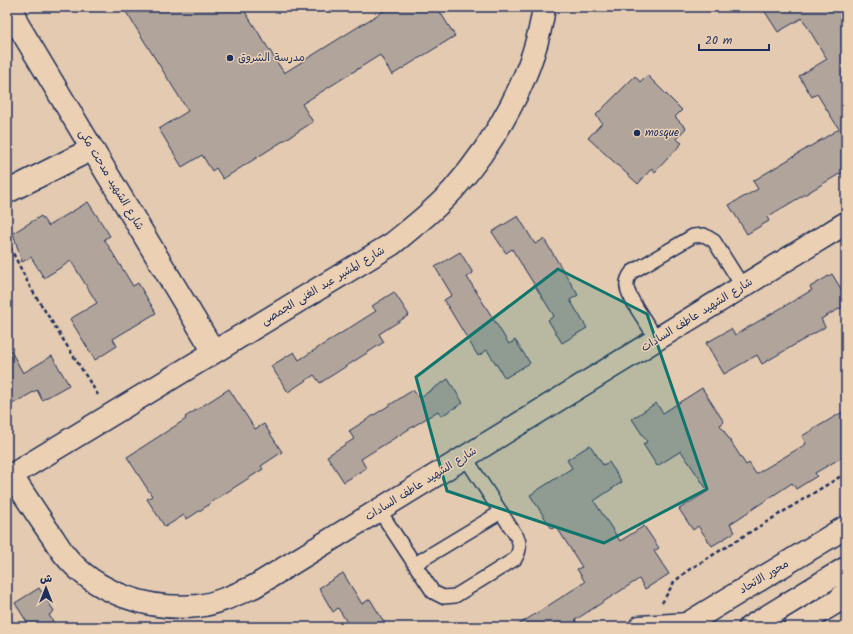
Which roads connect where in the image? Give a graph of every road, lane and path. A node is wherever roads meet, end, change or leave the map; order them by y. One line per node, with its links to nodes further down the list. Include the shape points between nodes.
1 (10, 7): 3 (street, شارع الشهيد مدحت مكى, via 18,25)
2 (544, 7): 9 (street, شارع المشير عبد الغنى الجمصى, via 533,52 501,126 453,191 424,219 392,244)
3 (92, 148): 4 (street); 9 (street, شارع الشهيد مدحت مكى)
4 (7, 192)
5 (846, 223): 7 (street, شارع الشهيد عاطف السادات)
6 (7, 241): 10 (path, via 30,287)
7 (742, 287): 8 (street, شارع الشهيد عاطف السادات); 8 (lane, via 714,241 704,235 692,236 632,272 626,283 627,289)
8 (657, 339): 11 (street, شارع الشهيد عاطف السادات)
9 (214, 352): 10 (street, شارع المشير عبد الغنى الجمصى)
10 (111, 415): 13 (street, شارع المشير عبد الغنى الجمصى)
11 (465, 457): 14 (street, شارع الشهيد عاطف السادات); 15 (lane)
12 (846, 473): 21 (path, via 687,571 674,582)
13 (9, 477): 14 (street, شارع الشهيد عاطف السادات, via 64,555 86,575 111,591 139,602 169,607 199,606 228,599 256,586)
14 (380, 510): 17 (lane)
15 (501, 512): 17 (lane); 17 (lane, via 520,542 518,554 515,559 455,596 443,597 433,592)
16 (846, 527): 20 (street, محور الاتحاد)
17 (415, 564)
18 (846, 568): 22 (street)
19 (846, 592): 23 (street, via 838,600)
20 (685, 625): 21 (street)
21 (644, 626)
22 (750, 627)
23 (795, 627)

